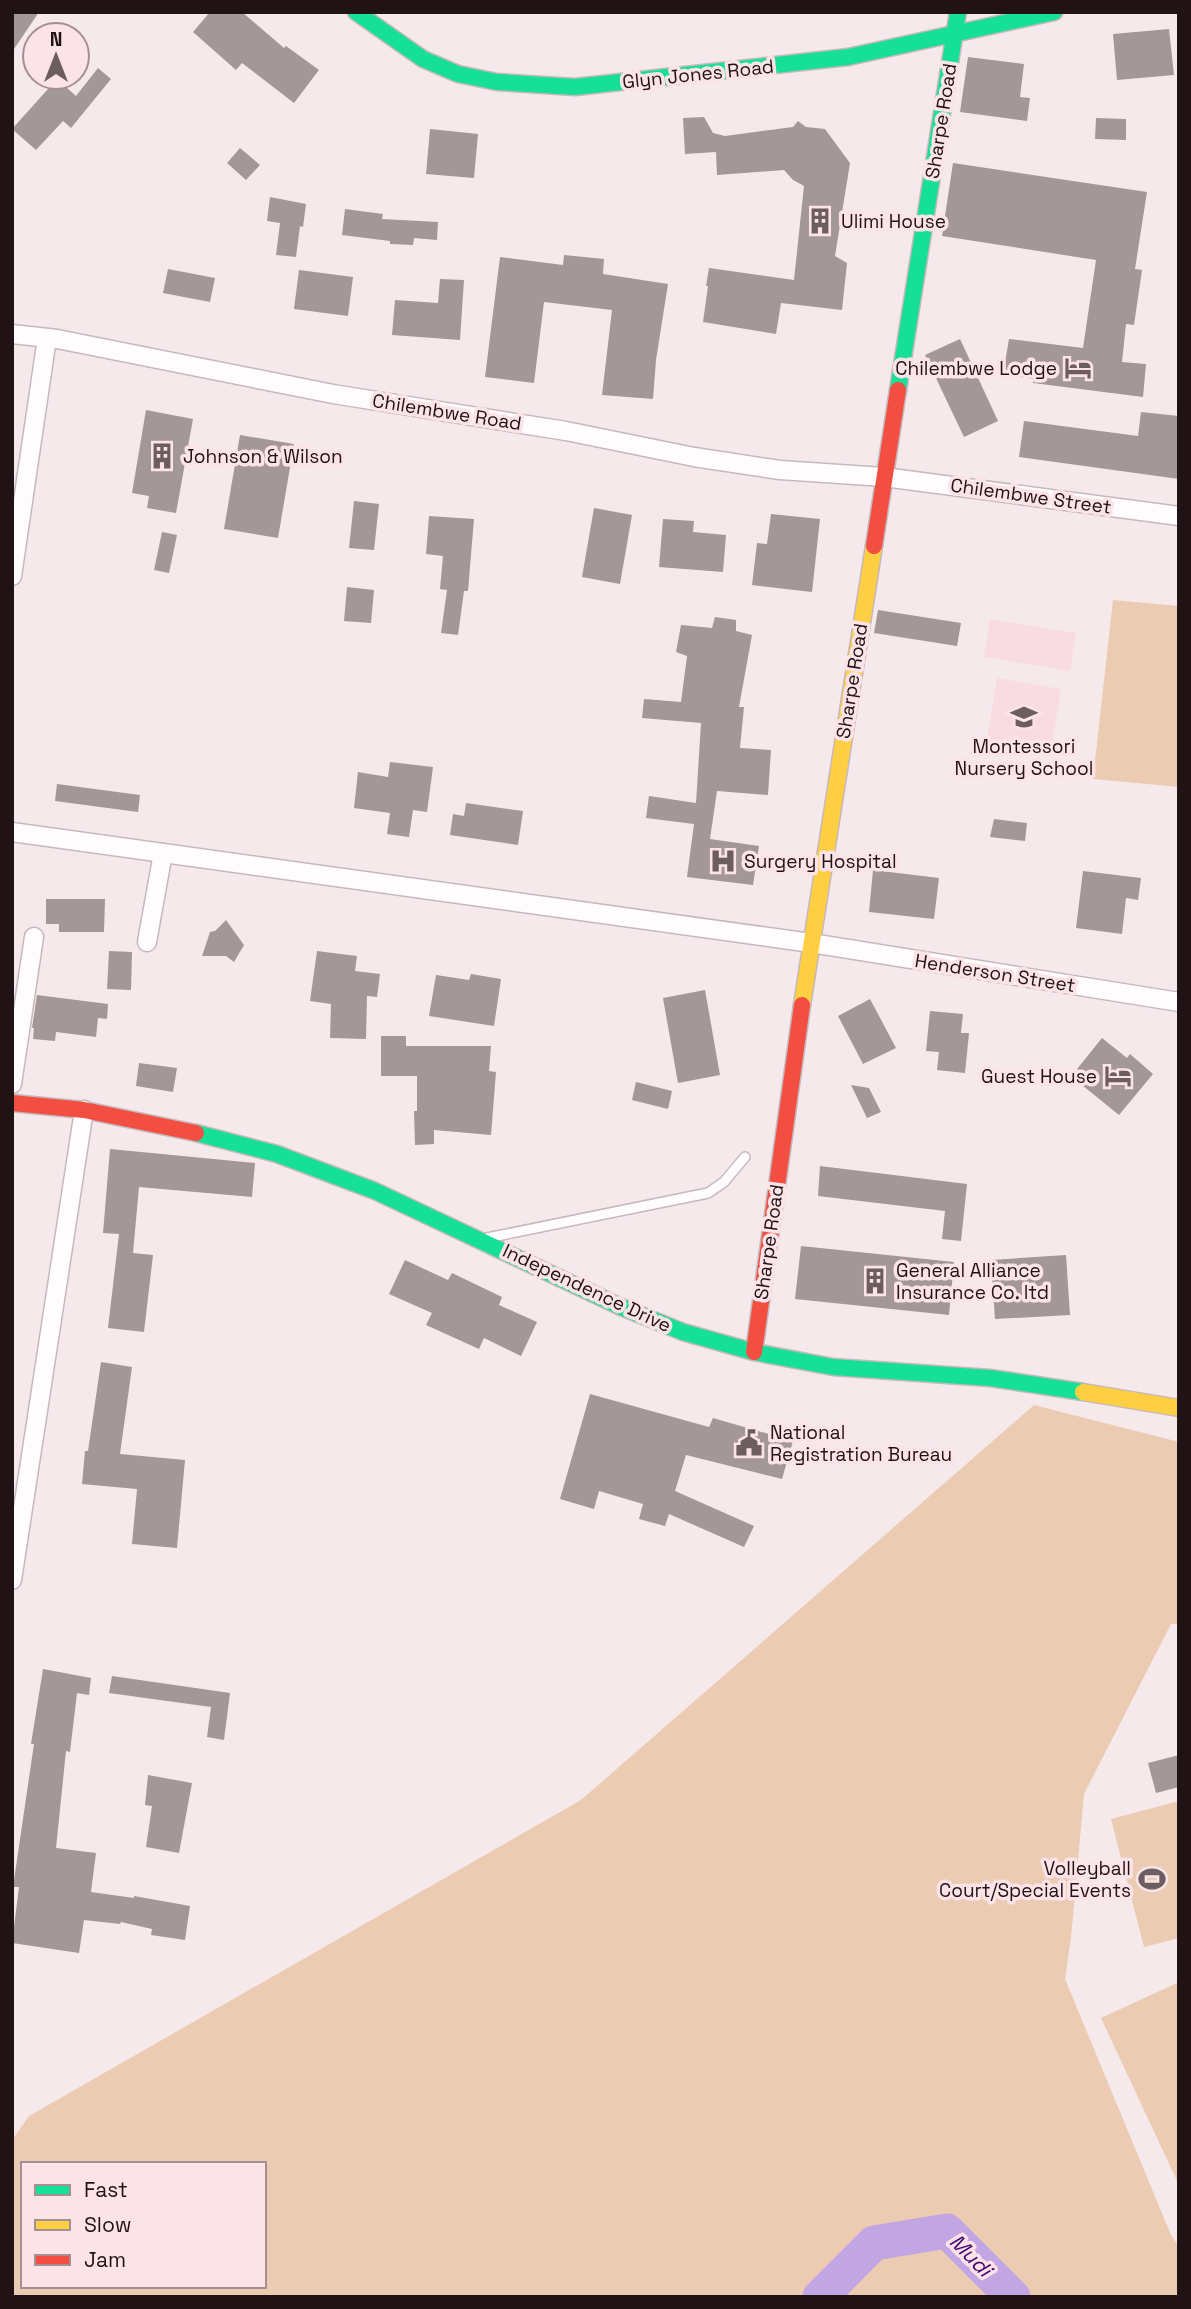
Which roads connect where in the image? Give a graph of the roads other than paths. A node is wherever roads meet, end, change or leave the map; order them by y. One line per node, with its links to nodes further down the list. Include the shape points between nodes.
1 (356, 12): 4 (street, Glyn Jones Road, via 424,60 454,72 497,81 575,87 848,57)
2 (958, 12): 4 (street, Sharpe Road)
3 (1054, 12): 4 (street, Glyn Jones Road)
4 (955, 34): 7 (street, Sharpe Road)
5 (12, 334): 6 (street, Chilembwe Road)
6 (47, 338): 7 (street, Chilembwe Road, via 694,457 780,470); 9 (street)
7 (884, 477): 8 (street, Chilembwe Street); 14 (street, Sharpe Road)
8 (1179, 516)
9 (12, 576)
10 (12, 832): 11 (street, Henderson Street)
11 (163, 853): 13 (street); 14 (street, Henderson Street)
12 (34, 937): 16 (street)
13 (146, 942)
14 (811, 943): 15 (street, Henderson Street); 21 (street, Sharpe Road)
15 (1179, 1002)
16 (12, 1084)
17 (12, 1103): 18 (street, Independence Drive)
18 (84, 1110): 20 (street, Independence Drive, via 174,1127 276,1154 375,1191); 23 (street)
19 (745, 1157): 20 (lane, via 708,1193)
20 (482, 1240): 21 (street, Independence Drive, via 634,1312)
21 (754, 1352): 22 (street, Independence Drive, via 833,1367 990,1377)
22 (1179, 1408)
23 (12, 1580)

